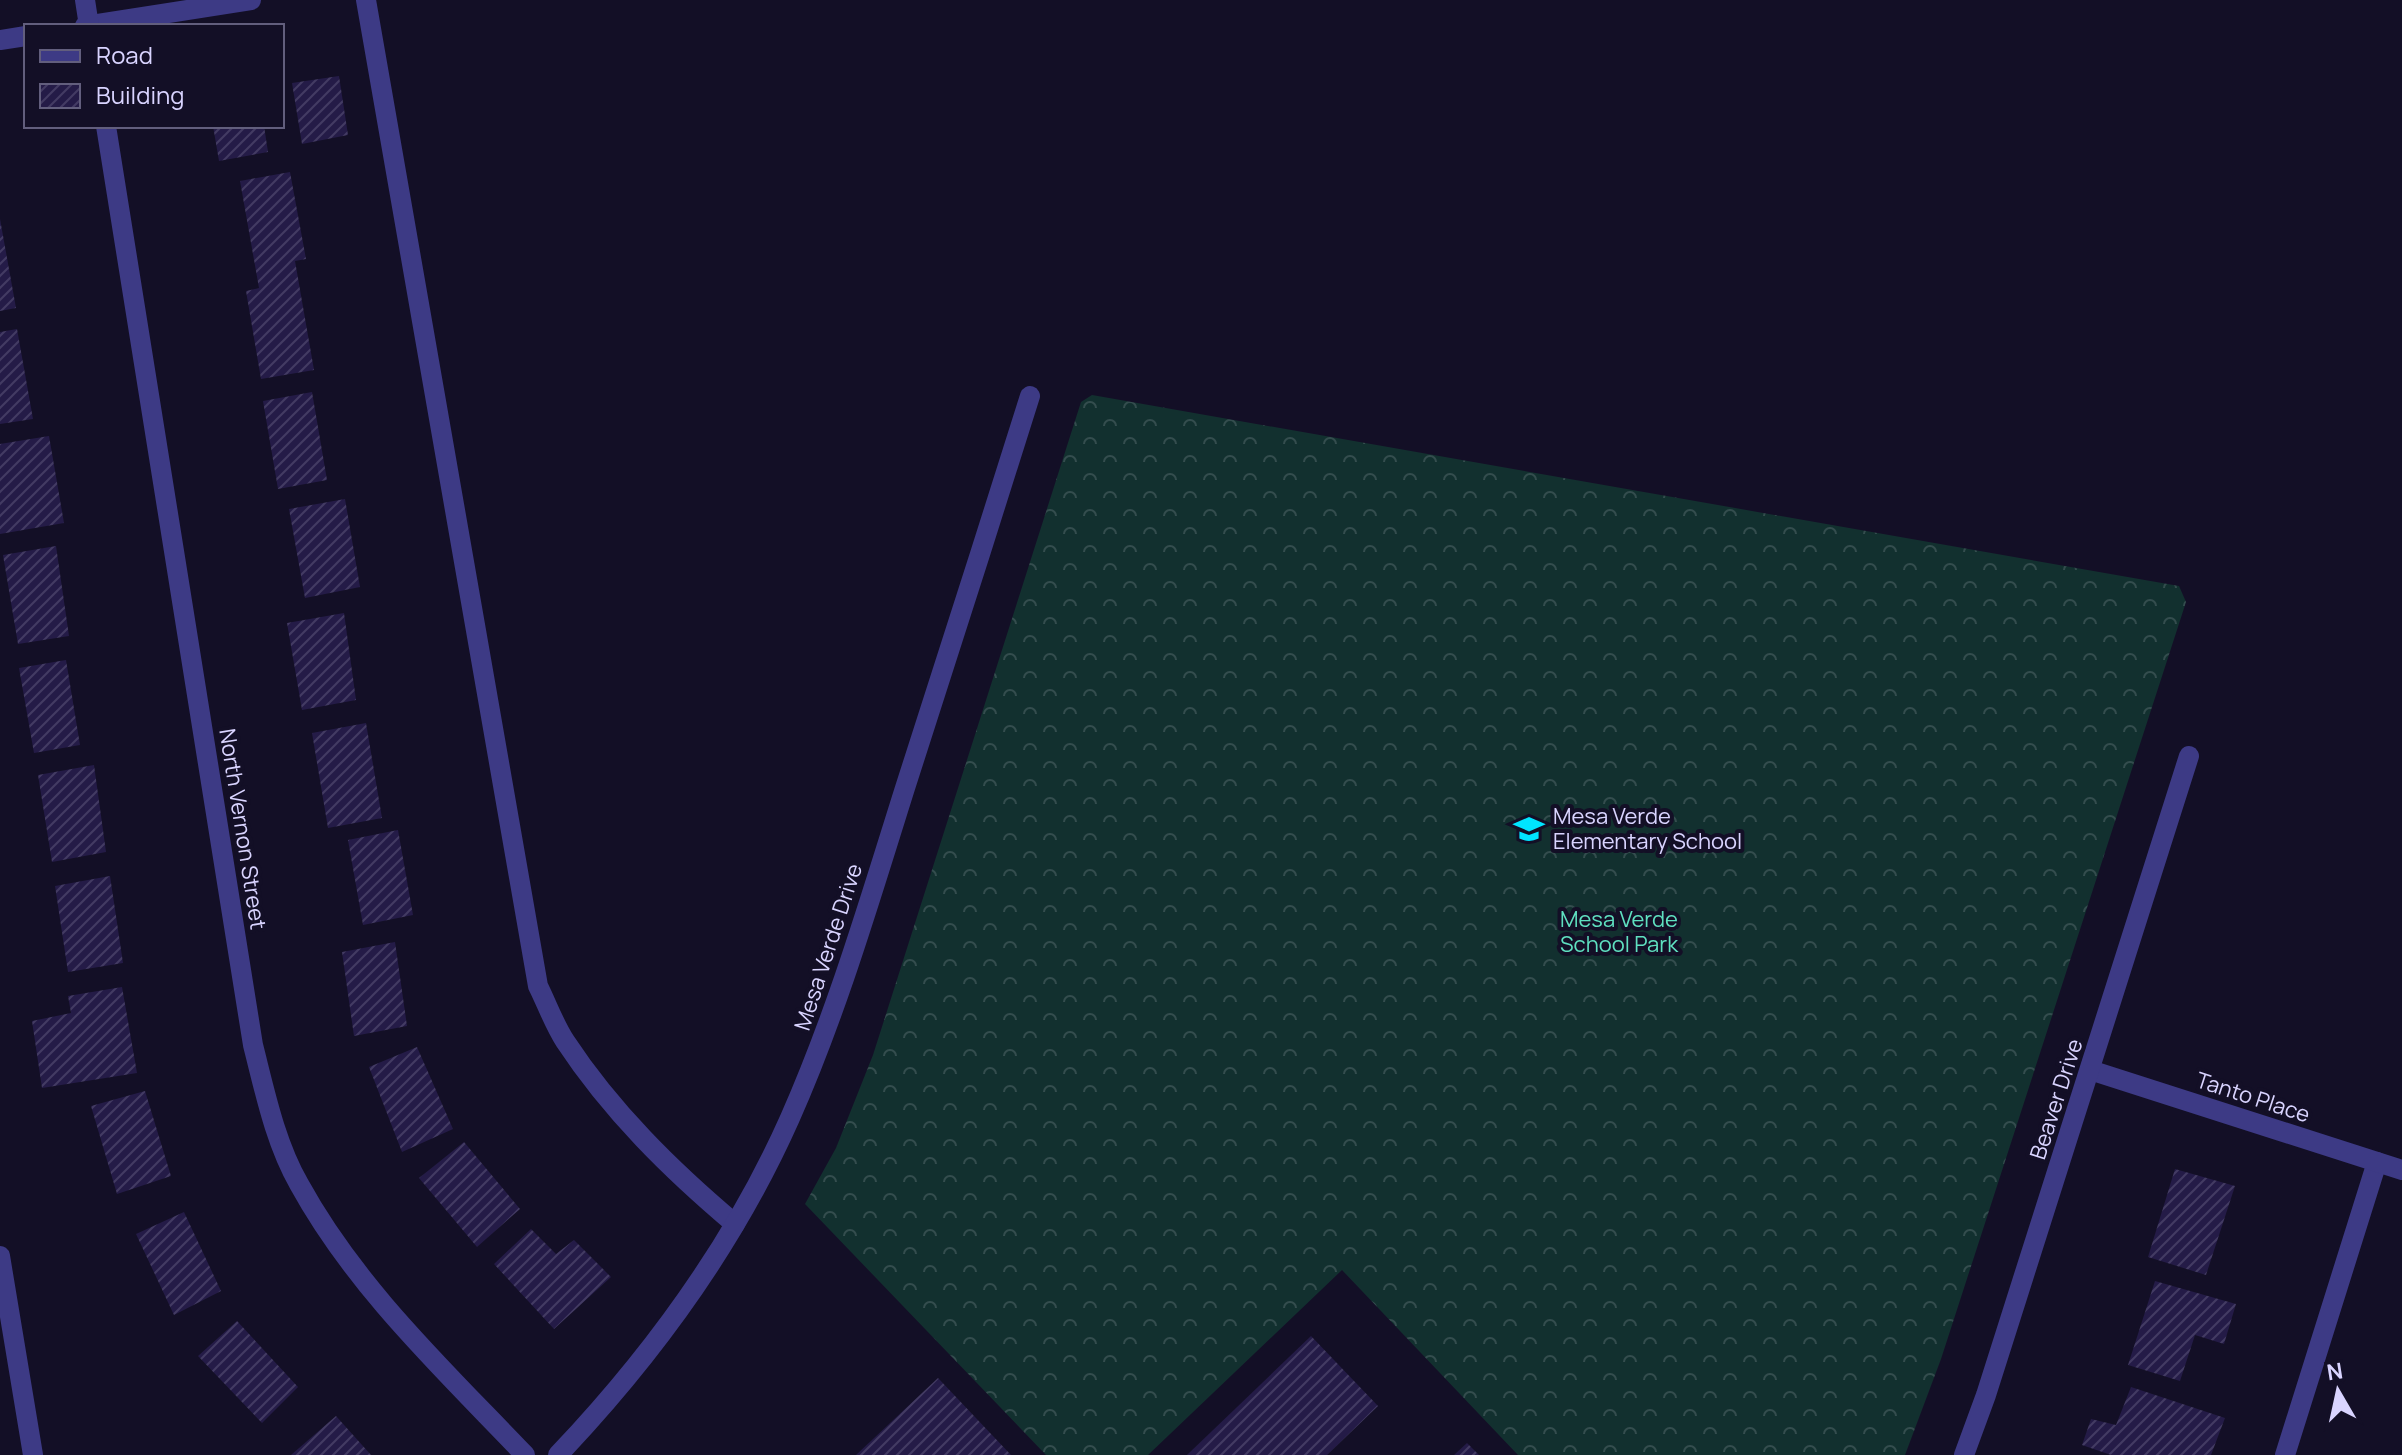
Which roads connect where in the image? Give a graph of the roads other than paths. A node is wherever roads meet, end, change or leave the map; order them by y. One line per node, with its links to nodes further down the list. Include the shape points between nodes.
1 (85, 0): 4 (street)
2 (251, 0): 5 (street)
3 (366, 0): 14 (street, via 538,986 564,1039 622,1117)
4 (88, 24)
5 (101, 24)
6 (24, 36): 7 (street)
7 (0, 40)
8 (106, 128): 17 (street, North Vernon Street, via 253,1045 272,1119 297,1182 341,1253)
9 (1030, 396): 14 (street, Mesa Verde Drive, via 839,994 789,1121)
10 (2189, 756): 11 (street, Beaver Drive)
11 (2090, 1070): 12 (street, Tanto Place); 19 (street, Beaver Drive)
12 (2377, 1162): 13 (street, Tanto Place); 20 (street)
13 (2402, 1170)
14 (735, 1224): 18 (street, Mesa Verde Drive, via 627,1378)
15 (0, 1256): 16 (street)
16 (33, 1455)
17 (525, 1455)
18 (558, 1455)
19 (1964, 1455)
20 (2285, 1455)

